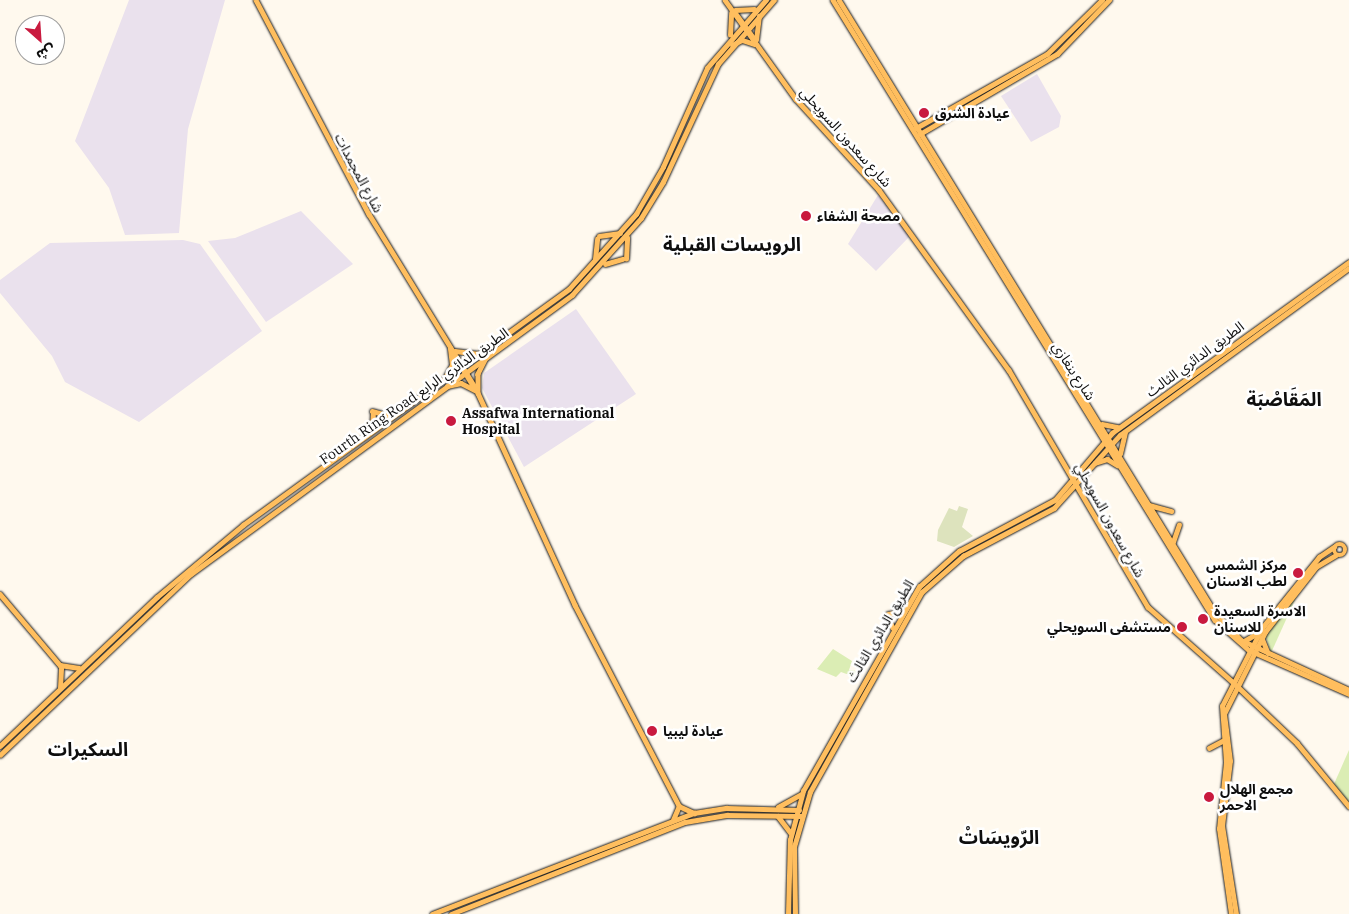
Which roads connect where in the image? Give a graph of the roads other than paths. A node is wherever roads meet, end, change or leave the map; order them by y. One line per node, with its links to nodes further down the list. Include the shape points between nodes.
1 (256, 0): 32 (main road, شارع المجمدات, via 368,214)
2 (766, 0): 10 (main road, Fourth Ring Road الطريق الدائري الرابع)
3 (774, 0): 10 (main road, Fourth Ring Road الطريق الدائري الرابع)
4 (833, 0): 22 (main road, شارع بنغازي)
5 (839, 0): 19 (main road, شارع بنغازي)
6 (1102, 0): 13 (main road)
7 (1109, 0): 14 (main road)
8 (726, 2): 9 (main road, شارع سعدون السويحلي)
9 (732, 10): 10 (main road); 11 (main road, شارع سعدون السويحلي); 15 (main road)
10 (759, 11): 11 (main road, Fourth Ring Road الطريق الدائري الرابع); 12 (main road, Fourth Ring Road الطريق الدائري الرابع); 17 (main road, via 755,30)
11 (742, 24): 12 (main road, شارع سعدون السويحلي); 15 (main road, Fourth Ring Road الطريق الدائري الرابع)
12 (745, 28): 16 (main road, Fourth Ring Road الطريق الدائري الرابع); 17 (main road, شارع سعدون السويحلي)
13 (1076, 29): 14 (main road); 18 (main road, via 1032,64)
14 (1081, 33): 18 (main road, via 1039,65)
15 (730, 38): 23 (main road, Fourth Ring Road الطريق الدائري الرابع, via 699,85 650,192)
16 (728, 48): 17 (main road, via 742,40); 24 (main road, Fourth Ring Road الطريق الدائري الرابع, via 707,83 663,182)
17 (759, 48): 50 (main road, شارع سعدون السويحلي, via 796,99 878,190 968,313 1009,370)
18 (929, 125): 19 (main road); 20 (main road)
19 (916, 128): 20 (main road, شارع بنغازي)
20 (920, 134): 21 (main road, شارع بنغازي)
21 (972, 218): 22 (main road); 25 (main road, شارع بنغازي)
22 (968, 223): 25 (main road, شارع بنغازي)
23 (622, 233): 27 (main road, Fourth Ring Road الطريق الدائري الرابع); 27 (main road, via 598,238 598,252)
24 (628, 235): 28 (main road, Fourth Ring Road الطريق الدائري الرابع); 28 (main road, via 624,259)
25 (981, 238): 41 (main road, شارع بنغازي); 45 (main road, شارع بنغازي)
26 (1349, 262): 30 (main road, الطريق الدائري الثالث)
27 (590, 267): 33 (main road, Fourth Ring Road الطريق الدائري الرابع, via 557,299)
28 (599, 267): 34 (main road, Fourth Ring Road الطريق الدائري الرابع, via 572,295)
29 (1349, 268): 31 (main road, الطريق الدائري الثالث)
30 (1290, 303): 31 (main road); 42 (main road, الطريق الدائري الثالث)
31 (1294, 308): 43 (main road, الطريق الدائري الثالث)
32 (451, 348): 33 (main road, via 464,355); 35 (main road, شارع المجمدات); 37 (main road, via 452,365)
33 (480, 354): 35 (main road, Fourth Ring Road الطريق الدائري الرابع)
34 (486, 359): 36 (main road, Fourth Ring Road الطريق الدائري الرابع); 39 (main road, via 478,374)
35 (463, 366): 36 (main road, شارع المجمدات); 37 (main road, Fourth Ring Road الطريق الدائري الرابع)
36 (466, 372): 38 (main road, Fourth Ring Road الطريق الدائري الرابع); 39 (main road, شارع المجمدات)
37 (444, 379): 40 (main road, Fourth Ring Road الطريق الدائري الرابع)
38 (443, 387): 39 (main road, via 461,383); 61 (main road, Fourth Ring Road الطريق الدائري الرابع)
39 (477, 391): 81 (main road, شارع المجمدات, via 578,611)
40 (393, 416): 44 (main road, Fourth Ring Road الطريق الدائري الرابع); 44 (main road, via 372,412)
41 (1097, 420): 42 (main road, via 1107,428); 45 (main road, شارع بنغازي)
42 (1122, 426): 45 (main road, الطريق الدائري الثالث)
43 (1127, 429): 46 (main road, الطريق الدائري الثالث); 47 (main road, via 1120,445)
44 (372, 431): 61 (main road, Fourth Ring Road الطريق الدائري الرابع)
45 (1106, 438): 46 (main road, شارع بنغازي); 50 (main road, الطريق الدائري الثالث)
46 (1110, 444): 47 (main road, شارع بنغازي); 48 (main road, الطريق الدائري الثالث); 49 (main road, شارع بنغازي)
47 (1122, 460): 52 (main road, شارع بنغازي)
48 (1094, 464): 49 (main road, via 1109,459); 51 (main road, الطريق الدائري الثالث)
49 (1126, 476): 68 (main road, شارع بنغازي, via 1215,620)
50 (1074, 481): 51 (main road, شارع سعدون السويحلي); 63 (main road, الطريق الدائري الثالث, via 1044,507 950,558 919,587)
51 (1077, 486): 72 (main road, شارع سعدون السويحلي, via 1148,607); 85 (main road, الطريق الدائري الثالث, via 1048,512 952,564 922,592 832,746)
52 (1147, 503): 53 (main road); 56 (main road, شارع بنغازي)
53 (1171, 511)
54 (1179, 525): 56 (main road, via 1172,536)
55 (1334, 547): 57 (main road, via 1340,544); 58 (main road); 65 (main road, via 1314,562)
56 (1176, 548): 67 (main road, شارع بنغازي, via 1214,610)
57 (1347, 548): 59 (main road)
58 (1336, 555): 59 (main road); 66 (main road, via 1316,566)
59 (1343, 555): 60 (main road)
60 (1349, 555)
61 (189, 572): 71 (main road, Fourth Ring Road الطريق الدائري الرابع); 79 (main road, Fourth Ring Road الطريق الدائري الرابع)
62 (0, 594): 70 (main road)
63 (902, 612): 64 (main road, الطريق الدائري الثالث); 64 (main road, via 887,615)
64 (893, 628): 80 (main road, الطريق الدائري الثالث)
65 (1262, 628): 67 (main road, via 1250,640); 68 (main road)
66 (1263, 635): 68 (main road); 69 (main road)
67 (1241, 640): 68 (main road, شارع بنغازي)
68 (1254, 650): 69 (main road, شارع بنغازي); 72 (main road); 75 (main road, شارع بنغازي)
69 (1269, 654): 74 (main road, شارع بنغازي)
70 (60, 665): 71 (main road, via 70,670); 73 (main road, via 63,676)
71 (84, 666): 73 (main road, Fourth Ring Road الطريق الدائري الرابع)
72 (1236, 684): 76 (main road, via 1221,710); 82 (main road, via 1297,743); 99 (main road, via 1224,714 1230,761 1222,826)
73 (58, 690): 77 (main road, Fourth Ring Road الطريق الدائري الرابع)
74 (1349, 690)
75 (1349, 694)
76 (1222, 740): 78 (main road, via 1219,746); 98 (main road, via 1225,756 1219,829)
77 (0, 746)
78 (1209, 748)
79 (0, 755)
80 (804, 791): 83 (main road, via 789,804); 84 (main road, الطريق الدائري الثالث)
81 (679, 806): 86 (main road); 90 (main road)
82 (1349, 806)
83 (769, 808): 84 (main road); 86 (main road)
84 (796, 809): 85 (main road); 88 (main road, الطريق الدائري الثالث)
85 (803, 810): 89 (main road, الطريق الدائري الثالث)
86 (694, 813): 90 (main road)
87 (772, 815): 88 (main road); 91 (main road, via 785,820); 93 (main road, via 697,819)
88 (795, 815): 89 (main road); 91 (main road, الطريق الدائري الثالث)
89 (801, 816): 97 (main road, الطريق الدائري الثالث, via 794,847)
90 (673, 820): 92 (main road)
91 (791, 834): 96 (main road, الطريق الدائري الثالث, via 786,882)
92 (553, 867): 93 (main road); 94 (main road)
93 (556, 873): 95 (main road)
94 (432, 914)
95 (451, 914)
96 (788, 914)
97 (795, 914)
98 (1231, 914)
99 (1236, 914)

